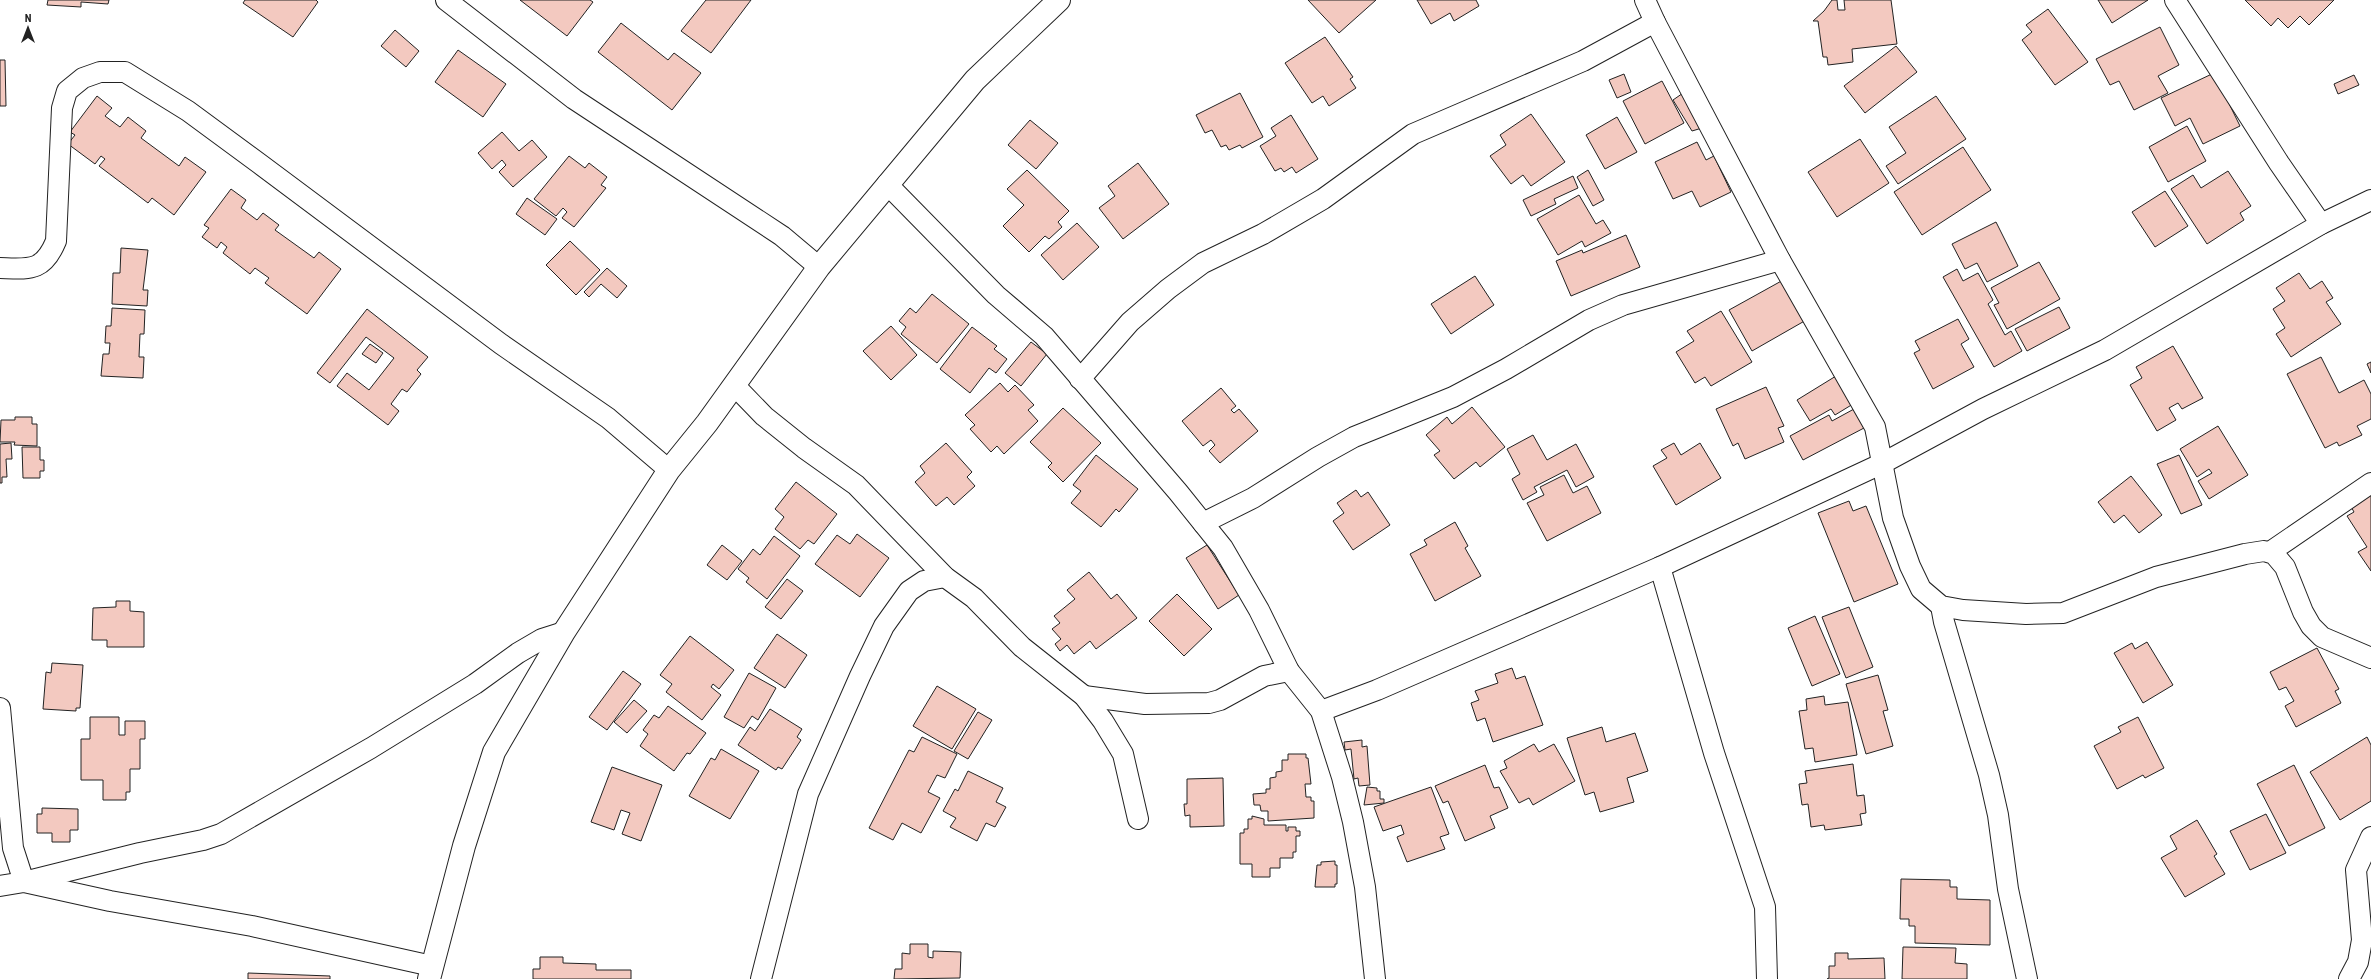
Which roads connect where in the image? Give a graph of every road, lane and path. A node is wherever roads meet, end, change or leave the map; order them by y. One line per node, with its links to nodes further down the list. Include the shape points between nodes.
1 (446, 0): 10 (street, via 574,99 782,236)
2 (1059, 0): 6 (main road, via 975,80)
3 (1646, 0): 5 (street)
4 (2175, 0): 8 (street)
5 (1655, 22): 9 (street); 12 (street, via 1583,61 1413,134 1323,199 1263,234 1203,264 1168,289 1130,322)
6 (887, 184): 10 (main road); 12 (street, via 996,295 1044,336)
7 (2371, 200): 8 (street)
8 (2321, 224): 14 (street, via 2105,350 1983,409)
9 (1780, 260): 14 (street, via 1824,340 1864,405 1874,427); 17 (street, via 1623,305 1590,320 1453,397 1354,438 1318,457 1253,498)
10 (819, 267): 13 (main road)
11 (0, 268): 15 (street, via 30,269 39,265 51,253 56,240 62,108 67,91 83,78 100,72 125,72 188,111 501,344 608,418)
12 (1080, 379): 17 (street)
13 (734, 385): 15 (main road); 20 (street, via 764,416 856,484)
14 (1883, 463): 19 (street); 21 (street, via 1893,518 1910,566 1922,588)
15 (669, 470): 22 (main road)
16 (2371, 482): 18 (street)
17 (1203, 523): 24 (street, via 1223,548 1251,596)
18 (2270, 552): 21 (street, via 2245,554 2156,577 2063,613 1991,613); 23 (street, via 2285,567 2303,612 2316,632)
19 (1660, 567): 27 (street, via 1377,690); 35 (street, via 1714,753 1765,907)
20 (945, 577): 25 (street, via 974,598 1022,647); 33 (street, via 924,581 909,591 884,626 860,676 808,794)
21 (1941, 606): 36 (street, via 1998,815 2008,889)
22 (564, 632): 30 (street, via 542,639 518,653 475,684 371,748 221,834); 32 (main road, via 494,752 464,846)
23 (2371, 658)
24 (1289, 671): 25 (street, via 1264,676 1220,700 1209,703 1145,704); 27 (street)
25 (1084, 696): 28 (street, via 1123,754)
26 (0, 708): 30 (street, via 13,848)
27 (1321, 711): 34 (street, via 1353,822 1365,886)
28 (1138, 819)
29 (2371, 837): 37 (street, via 2356,870 2362,940 2358,962)
30 (24, 882): 31 (street); 32 (street, via 110,901 252,926)
31 (0, 886)
32 (431, 973)
33 (761, 979)
34 (1375, 979)
35 (1766, 979)
36 (2027, 979)
37 (2349, 979)

